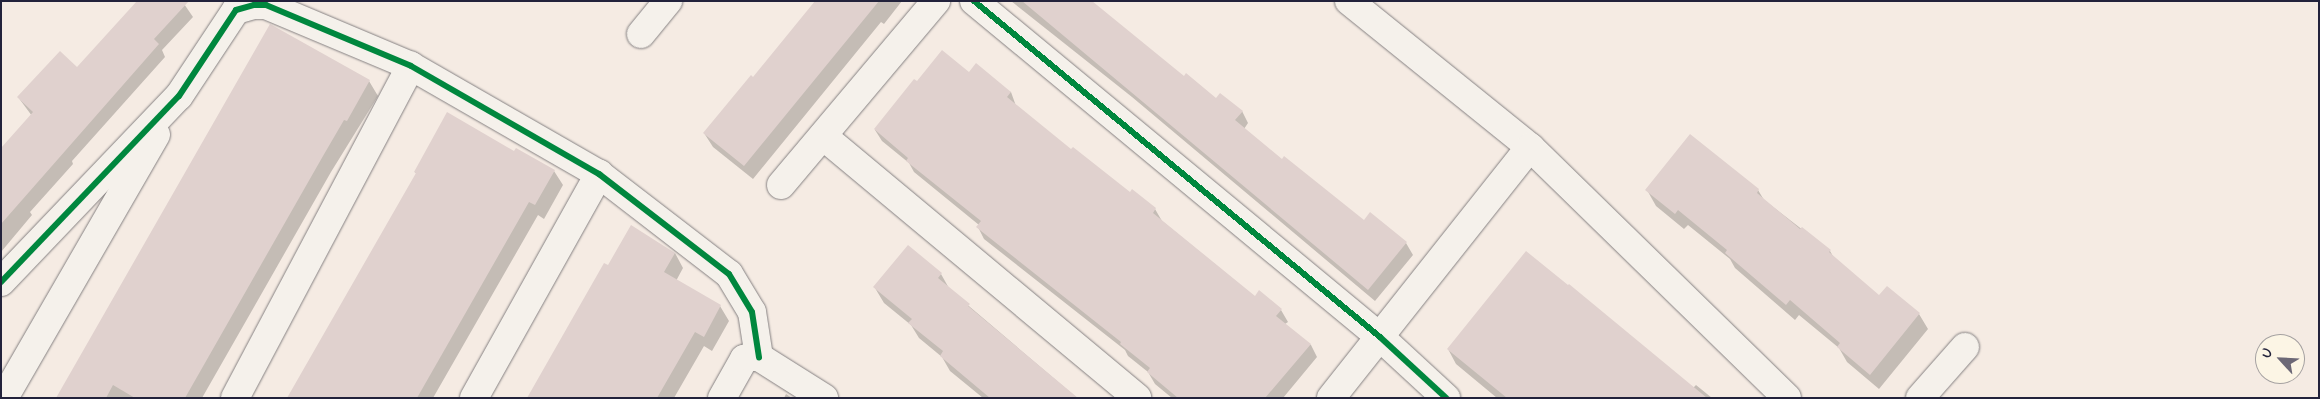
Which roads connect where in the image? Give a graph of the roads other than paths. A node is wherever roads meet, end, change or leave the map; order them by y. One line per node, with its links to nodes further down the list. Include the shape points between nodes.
1 (668, 1): 5 (street)
2 (936, 1): 8 (street)
3 (974, 1): 13 (street)
4 (1350, 1): 9 (street)
5 (641, 34)
6 (411, 66): 7 (street, via 266,5 254,5 236,10); 10 (street); 17 (street)
7 (179, 96): 12 (street); 16 (street)
8 (823, 136): 11 (street); 21 (street)
9 (1530, 147): 13 (street); 24 (street)
10 (599, 174): 15 (street, via 729,274 752,312); 18 (street)
11 (781, 185)
12 (1, 282)
13 (1380, 337): 22 (street); 23 (street)
14 (1965, 347): 25 (street)
15 (758, 357): 19 (street, via 744,359); 20 (street)
16 (4, 398)
17 (236, 398)
18 (474, 398)
19 (722, 398)
20 (824, 398)
21 (1137, 398)
22 (1331, 398)
23 (1446, 398)
24 (1787, 398)
25 (1920, 398)

